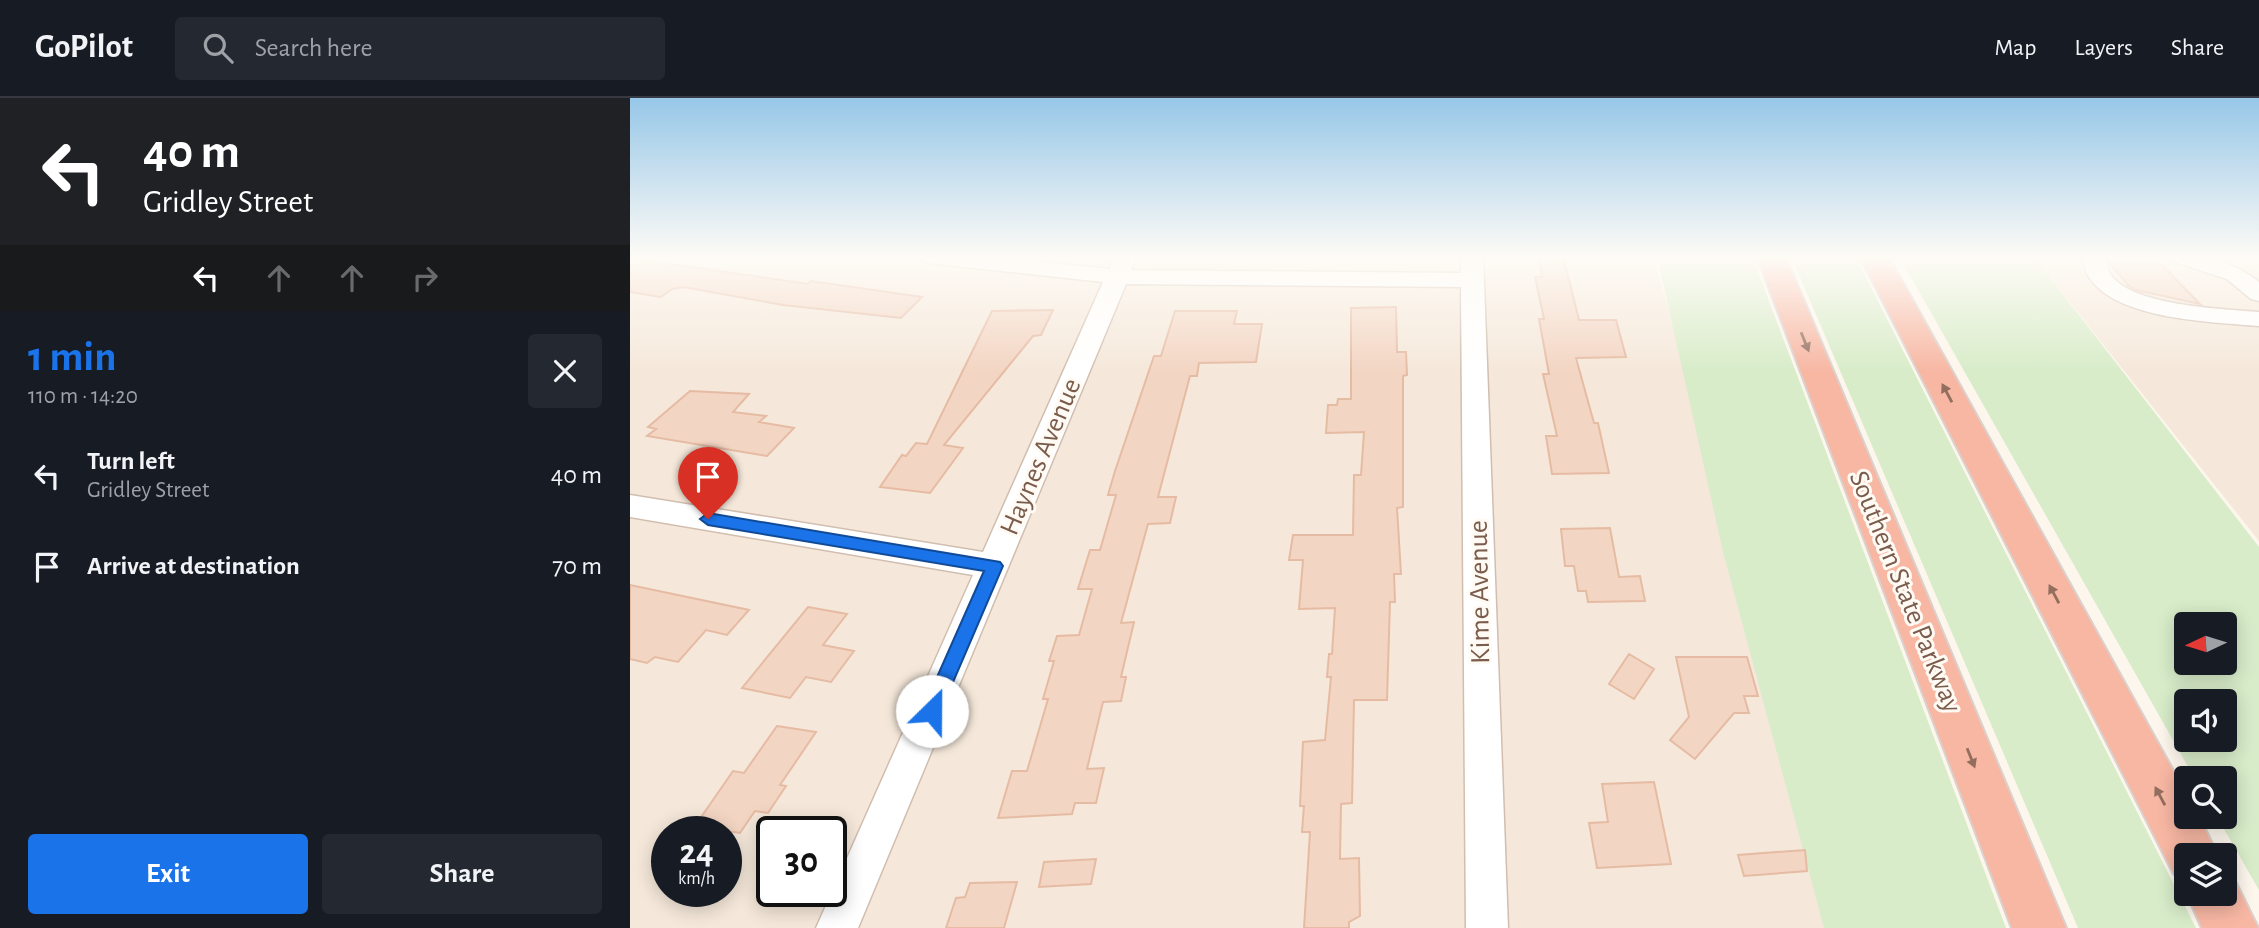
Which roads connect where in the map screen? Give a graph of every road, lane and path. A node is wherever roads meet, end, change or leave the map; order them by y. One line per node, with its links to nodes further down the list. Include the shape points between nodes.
1 (1110, 295): 8 (street, Haynes Avenue)
2 (1474, 295): 12 (street, Kime Avenue)
3 (1786, 295): 13 (highway, Southern State Parkway, one-way to 13)
4 (1895, 295): 9 (highway, one-way to 4)
5 (2122, 295): 6 (street, via 2140,302)
6 (2259, 319)
7 (630, 506): 8 (street)
8 (994, 566): 11 (street, Haynes Avenue)
9 (2185, 843)
10 (2219, 906): 14 (highway)
11 (837, 928)
12 (1487, 928)
13 (2039, 928)
14 (2231, 928)

